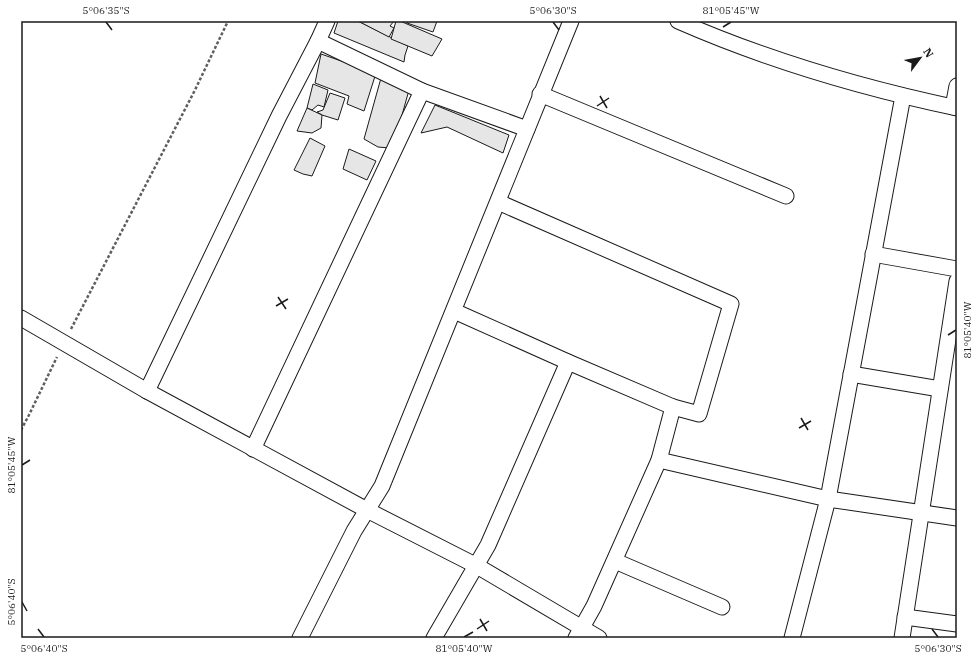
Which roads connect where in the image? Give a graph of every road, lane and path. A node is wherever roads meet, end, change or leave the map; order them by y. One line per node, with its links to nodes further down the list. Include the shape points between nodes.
1 (228, 21): 19 (path, via 195,90)
2 (327, 21): 5 (street)
3 (570, 21): 8 (street)
4 (678, 21): 9 (street, via 722,40 805,68)
5 (318, 41): 7 (street); 23 (street, via 279,116)
6 (957, 86): 10 (street)
7 (422, 91): 11 (street); 26 (street)
8 (540, 94): 11 (street); 12 (street)
9 (903, 96): 10 (street); 14 (street)
10 (955, 107)
11 (527, 129): 13 (street)
12 (786, 196)
13 (498, 202): 17 (street); 24 (street, via 730,304 699,414)
14 (873, 254): 15 (street); 21 (street)
15 (957, 269)
16 (957, 281): 22 (street)
17 (454, 311): 20 (street); 29 (street, via 382,486)
18 (21, 318): 19 (street)
19 (63, 343): 23 (street); 25 (path)
20 (568, 362): 24 (street); 33 (street)
21 (851, 374): 22 (street); 28 (street)
22 (940, 389): 30 (street)
23 (147, 391): 26 (street)
24 (673, 407): 27 (street)
25 (21, 430)
26 (253, 448): 29 (street)
27 (658, 460): 28 (street); 32 (street)
28 (828, 499): 30 (street); 41 (street)
29 (367, 510): 33 (street); 38 (street)
30 (921, 513): 31 (street); 35 (street)
31 (957, 518)
32 (615, 561): 34 (street); 37 (street)
33 (477, 566): 37 (street); 39 (street)
34 (722, 608)
35 (905, 617): 36 (street); 42 (street)
36 (957, 624)
37 (578, 633): 40 (street)
38 (300, 638)
39 (434, 638)
40 (599, 638)
41 (792, 638)
42 (902, 638)

